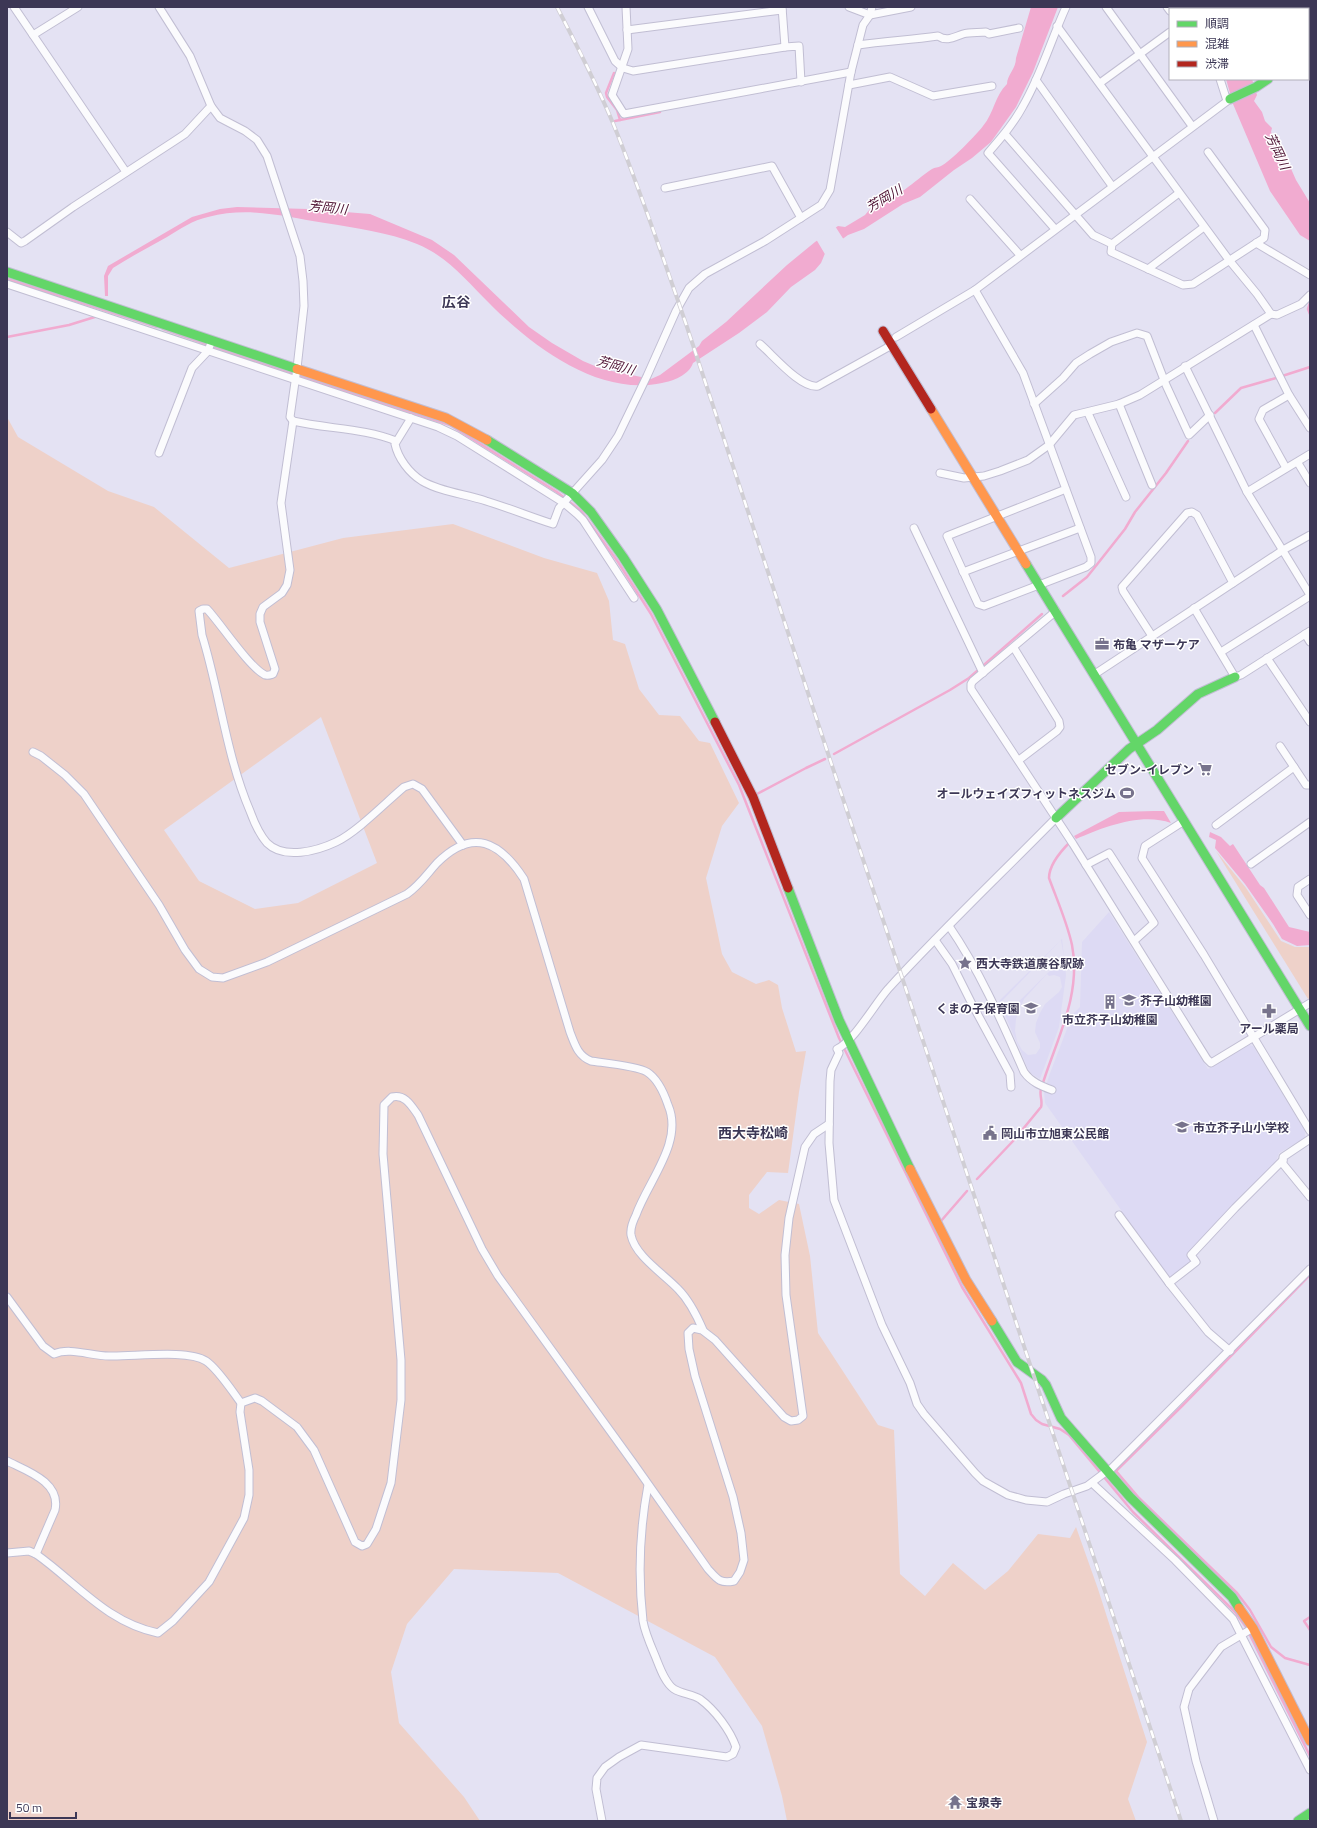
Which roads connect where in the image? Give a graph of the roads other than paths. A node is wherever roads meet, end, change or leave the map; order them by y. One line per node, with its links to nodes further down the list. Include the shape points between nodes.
1 (14, 7): 17 (street)
2 (78, 7): 17 (street)
3 (159, 7): 31 (street, via 190,56)
4 (588, 7): 21 (street, via 615,61)
5 (626, 7): 15 (street)
6 (849, 7): 12 (street)
7 (872, 7): 12 (street)
8 (911, 7): 12 (street)
9 (1066, 7): 13 (street)
10 (1106, 7): 20 (street)
11 (782, 9): 15 (street); 19 (street)
12 (870, 15): 18 (street, via 863,26)
13 (1057, 26): 23 (street); 27 (street)
14 (1018, 28): 18 (street, via 989,34 962,34 943,40 938,36)
15 (627, 30): 21 (street, via 628,49)
16 (1169, 33): 20 (street)
17 (32, 35): 36 (street)
18 (858, 46): 22 (street)
19 (785, 47): 21 (street, via 633,71); 26 (street, via 799,46)
20 (1140, 54): 27 (street); 32 (street)
21 (622, 68): 26 (street, via 612,95 624,114)
22 (851, 72): 26 (street); 28 (street)
23 (1036, 80): 33 (street, via 1023,107); 37 (street)
24 (1220, 80): 30 (street)
25 (1266, 80): 30 (street)
26 (802, 82)
27 (1100, 83): 35 (street)
28 (849, 85): 29 (street, via 890,77 933,96); 42 (street, via 828,198)
29 (992, 86)
30 (1228, 100): 32 (street)
31 (211, 106): 36 (street, via 185,134); 63 (street, via 220,118 251,136 267,156 300,256 304,306)
32 (1192, 126): 35 (street)
33 (1005, 134): 41 (street); 44 (street, via 988,152)
34 (1208, 152): 46 (street, via 1265,230 1264,238)
35 (1152, 156): 37 (street); 39 (street)
36 (126, 172): 45 (street, via 21,243)
37 (1112, 186): 41 (street)
38 (665, 188): 42 (street, via 772,166)
39 (1179, 193): 43 (street); 47 (street)
40 (970, 198): 48 (street)
41 (1074, 214): 44 (street); 47 (street, via 1093,236)
42 (801, 218): 86 (street, via 705,274 689,288 625,423 610,448)
43 (1204, 226): 49 (street); 50 (street)
44 (1055, 229): 48 (street)
45 (7, 232)
46 (1256, 243): 49 (street); 52 (street)
47 (1112, 244): 50 (street, via 1111,252)
48 (1020, 255): 54 (street)
49 (1229, 260): 50 (street, via 1193,284 1183,285); 56 (street)
50 (1148, 269)
51 (7, 272): 61 (street)
52 (1310, 276)
53 (7, 284): 61 (street)
54 (975, 290): 59 (street); 66 (street, via 1023,373)
55 (1310, 295): 56 (street, via 1301,304 1277,315)
56 (1271, 314): 57 (street)
57 (1254, 325): 62 (street); 65 (street)
58 (883, 331): 59 (street)
59 (894, 341): 60 (street, via 813,387 802,382); 80 (street)
60 (760, 344)
61 (210, 346): 63 (street); 75 (street, via 192,368)
62 (1185, 366): 64 (street); 69 (street)
63 (296, 375): 70 (street); 71 (street, via 290,412); 86 (street, via 455,421)
64 (1164, 379): 66 (street, via 1147,336 1136,333 1111,342 1076,363); 67 (street, via 1140,395); 69 (street, via 1189,435)
65 (1289, 396): 72 (street); 78 (street, via 1262,410 1259,419)
66 (1034, 404): 74 (street)
67 (1119, 404): 68 (street); 82 (street)
68 (1088, 413): 74 (street, via 1074,415); 85 (street)
69 (1210, 415): 84 (street)
70 (410, 418): 73 (street); 86 (street, via 447,431)
71 (293, 422): 73 (street, via 382,435); 120 (street, via 281,503 290,570 288,585 282,593 263,607 260,614 260,622 275,669 273,674 264,675 251,664 207,609 199,611 202,635 243,795 257,829 267,843 287,853 296,853 335,843 347,836 404,787 413,784 422,789)
72 (1310, 428)
73 (396, 441): 86 (street, via 396,451 408,469 427,483 553,524 559,508)
74 (1049, 445): 80 (street, via 1028,460 984,476); 83 (street)
75 (159, 453)
76 (1310, 454): 77 (street)
77 (1298, 463): 78 (street); 81 (street)
78 (1286, 468): 84 (street)
79 (940, 473): 80 (street, via 955,477)
80 (974, 477): 87 (street)
81 (1310, 483)
82 (1152, 485)
83 (1066, 489): 87 (street); 89 (street)
84 (1247, 492): 92 (street)
85 (1126, 497)
86 (567, 498): 97 (street); 132 (street, via 591,512 657,610 678,648 753,797 839,1020)
87 (997, 516): 91 (street); 93 (street, via 947,536)
88 (914, 528): 106 (street)
89 (1080, 528): 91 (street); 95 (street, via 1091,563 1086,568)
90 (1310, 534): 92 (street)
91 (1018, 550): 93 (street); 95 (street)
92 (1283, 550): 94 (street); 96 (street)
93 (963, 572): 95 (street, via 978,604 984,606)
94 (1233, 583): 98 (street); 101 (street, via 1197,515 1187,513 1122,587)
95 (1040, 585): 99 (street)
96 (1310, 595): 104 (street)
97 (634, 598)
98 (1194, 608): 101 (street); 104 (street)
99 (1056, 611): 103 (street); 107 (street)
100 (1307, 632): 102 (street); 105 (street)
101 (1152, 636): 107 (street)
102 (1310, 642)
103 (1014, 648): 106 (street); 113 (street, via 1059,721 1060,727)
104 (1222, 652): 108 (street)
105 (1267, 658): 108 (street); 109 (street)
106 (981, 670): 113 (street, via 971,684 971,689)
107 (1095, 674): 110 (street)
108 (1235, 677): 110 (street, via 1198,694 1157,730)
109 (1310, 722)
110 (1137, 743): 116 (street); 117 (street)
111 (1280, 746): 114 (street)
112 (33, 752): 120 (street, via 84,794 159,905 185,950 199,969 212,978 223,978 267,962 407,894 448,854)
113 (1019, 760): 116 (street)
114 (1294, 767): 115 (street, via 1306,785); 119 (street)
115 (1310, 785)
116 (1056, 818): 122 (street); 125 (street)
117 (1184, 821): 129 (street); 131 (street, via 1145,846 1142,858)
118 (1310, 822): 121 (street)
119 (1216, 825)
120 (463, 845): 144 (street, via 480,842 497,848 514,864 524,879 570,1032 583,1058 647,1072 663,1091 672,1113 669,1142 663,1160 641,1200 630,1228 631,1235 644,1257 679,1289)
121 (1251, 864)
122 (1086, 865): 127 (street); 127 (street, via 1109,853 1154,923)
123 (1310, 879): 124 (street, via 1298,887 1297,895)
124 (1310, 915)
125 (950, 926): 126 (street); 134 (street, via 1004,1024 1024,1072 1028,1078)
126 (935, 940): 132 (street, via 887,991); 133 (street, via 952,964 1010,1074)
127 (1134, 941): 131 (street, via 1211,1063)
128 (1310, 1003): 129 (street)
129 (1300, 1009): 130 (street); 131 (street)
130 (1310, 1026)
131 (1254, 1037): 136 (street)
132 (845, 1044): 135 (street, via 837,1049 839,1053 831,1070); 148 (street, via 966,1280 1017,1362 1042,1380 1061,1418)
133 (1011, 1087)
134 (1049, 1089)
135 (829, 1124): 144 (street, via 814,1134 805,1147 789,1218 785,1255 786,1295 803,1416 791,1421 784,1417 736,1361); 149 (street, via 834,1200 882,1325 910,1383 917,1404 924,1414 983,1481 1008,1495 1047,1502)
136 (1310, 1131)
137 (1310, 1139): 138 (street, via 1283,1157)
138 (1283, 1160): 139 (street, via 1283,1164); 142 (street, via 1191,1255 1196,1262)
139 (1310, 1197)
140 (1119, 1215): 142 (street)
141 (1310, 1269): 145 (street)
142 (1168, 1283): 145 (street, via 1208,1332)
143 (7, 1297): 146 (street, via 43,1346 54,1354 61,1351 107,1356 168,1354 205,1360 212,1365)
144 (703, 1330): 150 (street, via 693,1328 688,1333 689,1349 741,1533 744,1560 734,1580 725,1583 708,1569)
145 (1230, 1350): 148 (street)
146 (241, 1403): 150 (street, via 255,1398 262,1401 297,1427 314,1450 355,1542 362,1546 367,1544 376,1529 391,1483 402,1400 401,1360 383,1154 384,1105 392,1097 403,1097 418,1114 498,1276); 152 (street, via 242,1437 249,1470 249,1495 244,1518 209,1582 158,1634 140,1629 113,1614)
147 (7, 1461): 152 (street, via 44,1480 55,1493 55,1510)
148 (1105, 1473): 149 (street); 153 (street, via 1232,1597)
149 (1092, 1483): 153 (street)
150 (648, 1484): 157 (street, via 642,1516 641,1558 644,1622 648,1638 665,1678 674,1689 699,1699 725,1727 736,1747 733,1754 727,1757 641,1745 619,1757 605,1767 597,1778 596,1789)
151 (7, 1553): 152 (street, via 30,1551)
152 (36, 1554)
153 (1247, 1631): 154 (street); 155 (street); 158 (street, via 1221,1647 1189,1688 1184,1707 1196,1761)
154 (1310, 1740)
155 (1310, 1770)
156 (1310, 1812): 159 (street)
157 (602, 1821)
158 (1214, 1821)
159 (1298, 1821)

